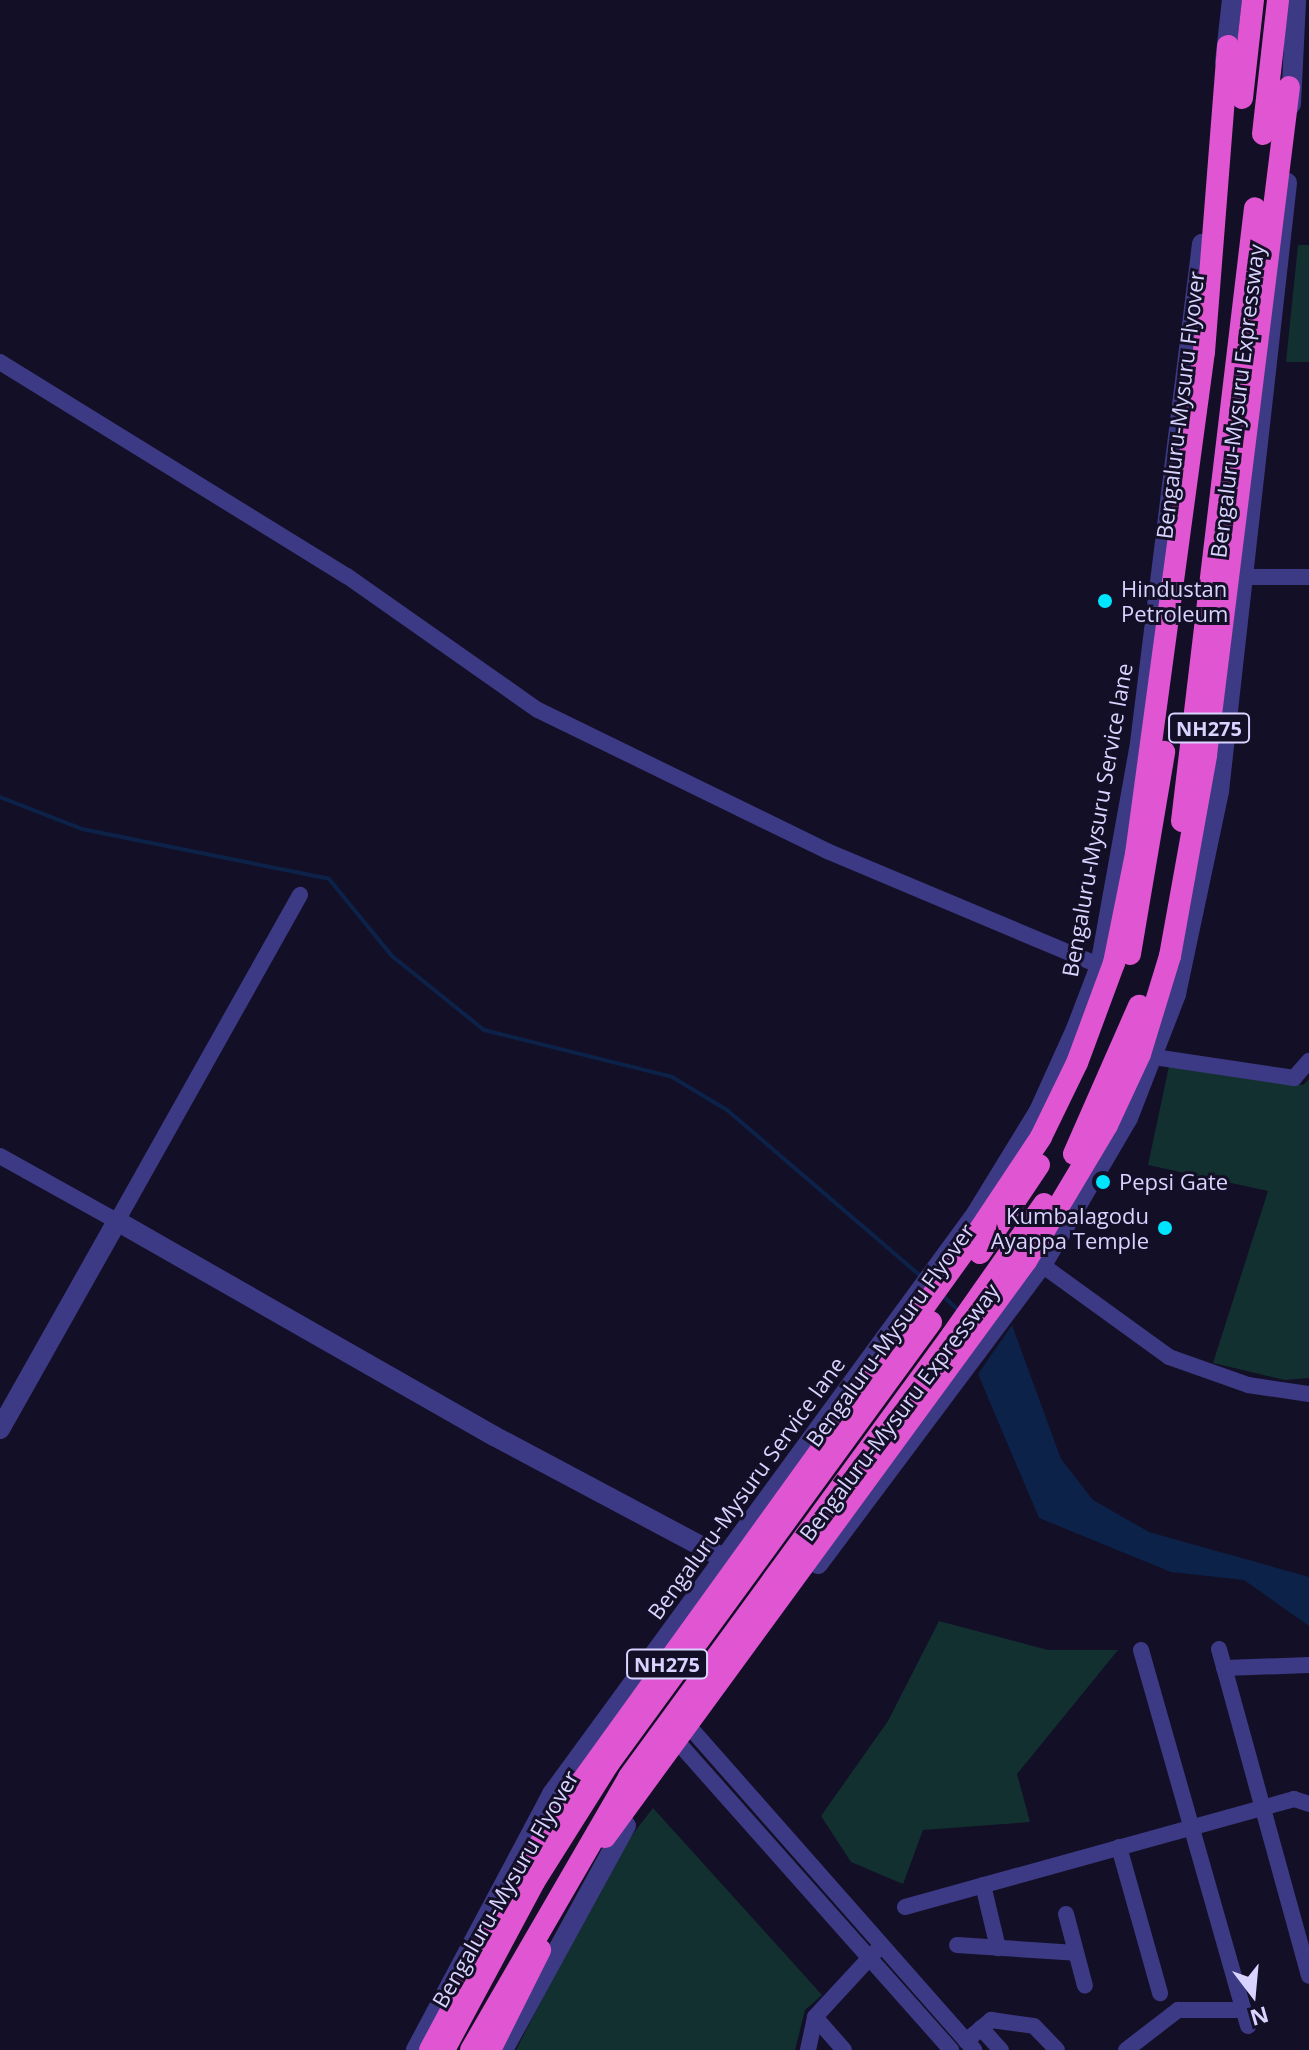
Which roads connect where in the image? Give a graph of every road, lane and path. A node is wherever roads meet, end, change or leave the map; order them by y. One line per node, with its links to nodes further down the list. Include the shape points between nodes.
1 (1232, 0): 5 (street, NH275)
2 (1253, 0): 49 (highway, Bengaluru-Mysuru Flyover / NH275, bridge, via 1155,839 1107,1024 1018,1200 609,1763 534,1882)
3 (1278, 0): 17 (highway, NH275, via 1164,919 1130,1032 1080,1143)
4 (1296, 0): 6 (street, Bengaluru-Mysuru Expressway / NH275)
5 (1228, 46): 11 (highway, NH275, via 1204,352 1136,854)
6 (1289, 87): 8 (street, Bengaluru-Mysuru Expressway / NH275, via 1282,256); 17 (highway, Bengaluru-Mysuru Expressway / NH275, via 1206,755 1170,956 1140,1054 1107,1125)
7 (0, 362): 11 (street, via 347,576 538,710 827,851)
8 (1242, 577): 9 (street); 12 (street, Bengaluru-Mysuru Expressway / NH275, via 1219,791 1178,989)
9 (1309, 577)
10 (300, 895): 15 (street)
11 (1106, 968): 20 (highway, NH275, via 1041,1137)
12 (1154, 1057): 13 (street, via 1294,1078); 16 (street, Bengaluru-Mysuru Expressway / NH275, via 1101,1169)
13 (1309, 1061)
14 (0, 1156): 15 (street)
15 (117, 1221): 19 (street); 20 (street, via 494,1436)
16 (1042, 1265): 17 (street, Bengaluru-Mysuru Expressway / NH275); 18 (street, via 1169,1357 1248,1385)
17 (976, 1333): 21 (highway, Bengaluru-Mysuru Expressway / NH275); 50 (highway, Bengaluru-Mysuru Expressway / NH275, bridge, via 629,1777)
18 (1309, 1394)
19 (0, 1429)
20 (732, 1562): 21 (street); 40 (highway, NH275, via 575,1788)
21 (785, 1598): 26 (street, Bengaluru-Mysuru Expressway / NH275); 43 (highway, Bengaluru-Mysuru Expressway / NH275, via 581,1873)
22 (1219, 1649): 25 (street)
23 (1141, 1650): 29 (street)
24 (1309, 1665): 25 (street)
25 (1224, 1668): 28 (street)
26 (688, 1740): 35 (street); 38 (street); 43 (street, Bengaluru-Mysuru Expressway / NH275, via 606,1853)
27 (1309, 1804): 28 (street, via 1294,1799)
28 (1263, 1808): 29 (street); 39 (street)
29 (1192, 1827): 30 (street); 58 (street, via 1246,2018 1178,2010)
30 (1119, 1847): 31 (street); 42 (street)
31 (983, 1885): 32 (street); 36 (street)
32 (905, 1907)
33 (1066, 1914): 37 (street)
34 (957, 1945): 36 (street)
35 (883, 1947): 38 (street); 46 (street)
36 (998, 1948): 37 (street)
37 (1076, 1953): 41 (street)
38 (868, 1958): 44 (street); 55 (street)
39 (1309, 1976)
40 (457, 1981): 43 (street); 47 (street, NH275); 48 (highway, NH275)
41 (1085, 1986)
42 (1160, 1993)
43 (516, 2009): 51 (highway, Bengaluru-Mysuru Expressway / NH275); 52 (street, Bengaluru-Mysuru Expressway / NH275)
44 (815, 2017): 53 (street); 54 (street)
45 (981, 2028): 46 (street); 56 (street); 57 (street, via 991,2020 1034,2026)
46 (970, 2046)
47 (416, 2050)
48 (430, 2050)
49 (444, 2050)
50 (471, 2050)
51 (490, 2050)
52 (503, 2050)
53 (808, 2050)
54 (844, 2050)
55 (951, 2050)
56 (1001, 2050)
57 (1057, 2050)
58 (1126, 2050)

